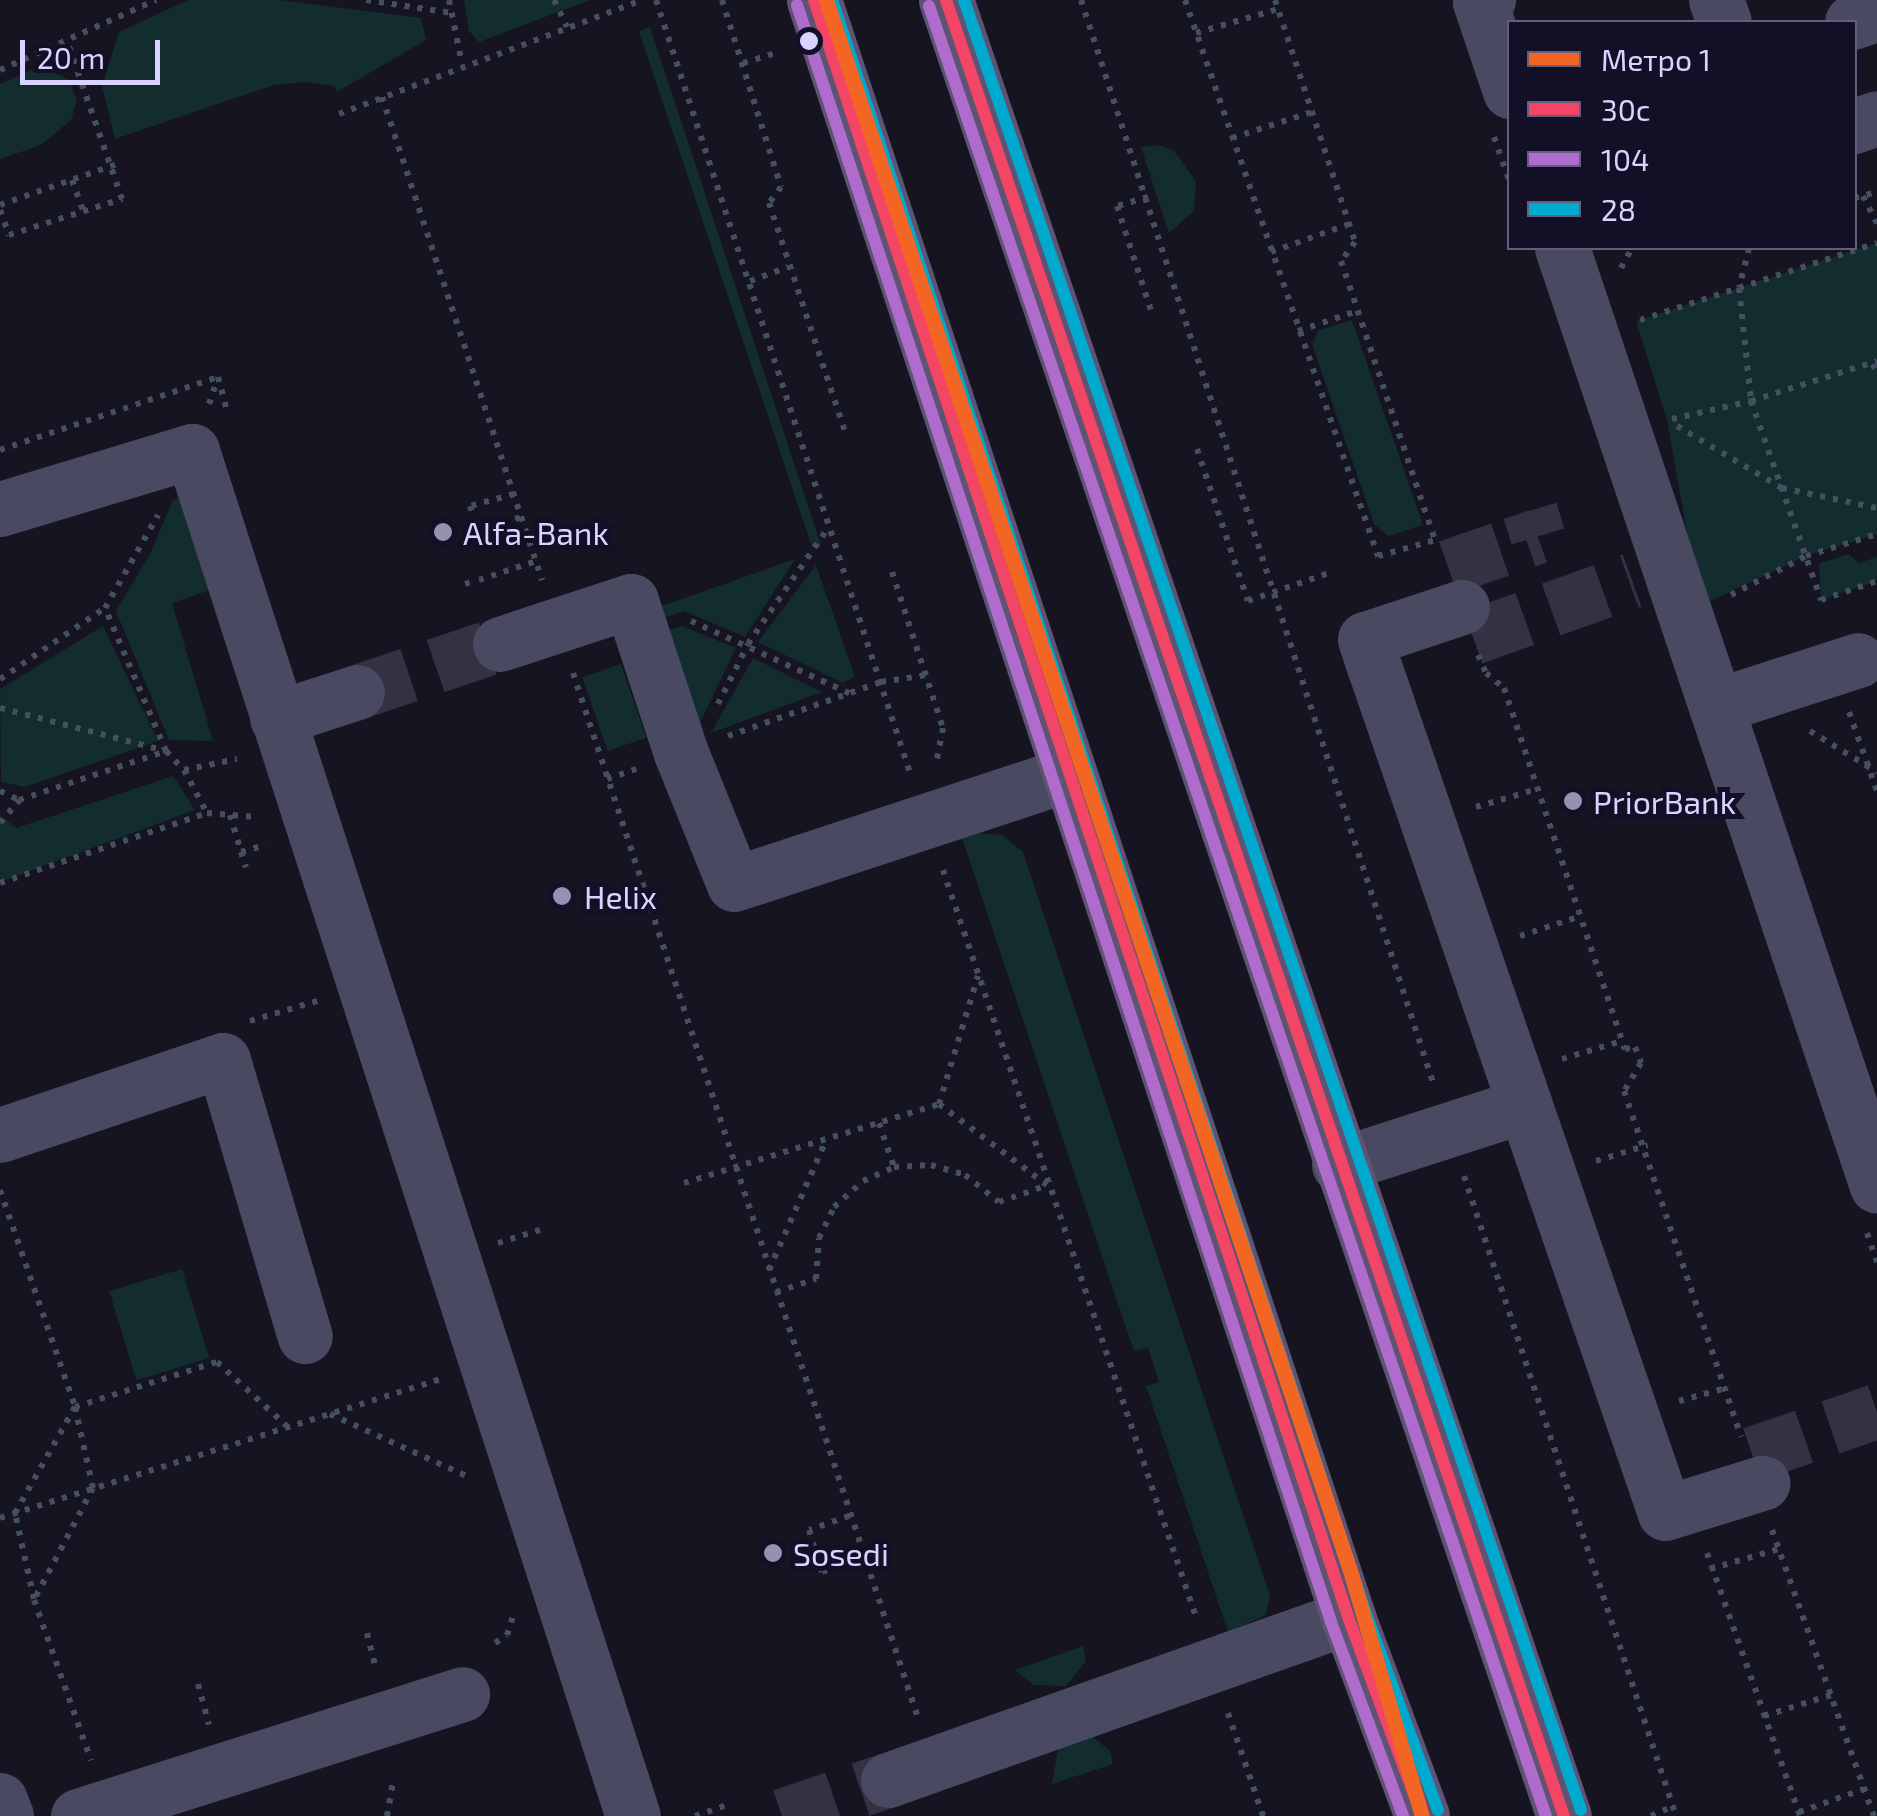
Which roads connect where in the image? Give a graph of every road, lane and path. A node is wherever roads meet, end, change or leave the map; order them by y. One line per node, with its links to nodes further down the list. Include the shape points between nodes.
1 (156, 0): 17 (path)
2 (366, 0): 14 (path)
3 (450, 0): 14 (path)
4 (554, 0): 15 (path)
5 (642, 0): 15 (path)
6 (656, 0): 40 (path)
7 (722, 0): 39 (path, via 781,187 768,204)
8 (814, 0): 89 (main road)
9 (946, 0): 115 (main road)
10 (1081, 0): 29 (path)
11 (1185, 0): 16 (path)
12 (1488, 0): 20 (lane, via 1480,2)
13 (1276, 4): 16 (path); 22 (path)
14 (452, 13): 18 (path)
15 (568, 27): 18 (path)
16 (1196, 33): 24 (path)
17 (67, 42): 19 (path); 26 (path)
18 (462, 64): 21 (path)
19 (0, 70)
20 (1507, 82)
21 (382, 97): 23 (path); 54 (path)
22 (1312, 112): 24 (path); 33 (path)
23 (339, 114)
24 (1232, 138): 38 (path)
25 (123, 162): 26 (path)
26 (111, 166): 27 (path); 32 (path, via 122,198)
27 (72, 180): 31 (path); 32 (path)
28 (1877, 192): 30 (path)
29 (1148, 197): 43 (path, via 1117,206); 66 (path)
30 (1859, 197): 34 (path)
31 (0, 208): 32 (path, via 10,235)
32 (83, 211)
33 (1348, 224): 38 (path); 42 (path, via 1355,242 1341,261)
34 (1877, 224)
35 (1563, 250): 80 (lane, via 1645,560)
36 (1749, 250): 41 (path)
37 (1853, 250): 41 (path)
38 (1271, 252): 45 (path)
39 (788, 267): 40 (path); 50 (path)
40 (750, 280): 58 (path)
41 (1739, 288): 44 (path); 49 (path)
42 (1357, 311): 45 (path); 45 (path, via 1437,540 1378,556)
43 (1152, 314)
44 (1636, 321)
45 (1298, 331)
46 (1875, 362): 47 (path); 49 (path)
47 (1877, 375)
48 (218, 377): 52 (path)
49 (1751, 401): 53 (path); 53 (path, via 1667,420)
50 (847, 438)
51 (1198, 448): 66 (path, via 1248,601)
52 (192, 451): 56 (lane); 68 (path); 83 (lane)
53 (1782, 488): 55 (path); 60 (path)
54 (514, 494): 57 (path); 57 (path, via 470,506 478,531)
55 (1877, 508)
56 (0, 509)
57 (522, 517): 61 (path)
58 (829, 527): 73 (path); 77 (path)
59 (1877, 534): 60 (path)
60 (1806, 556): 64 (path, via 1821,600); 67 (path)
61 (536, 561): 65 (path); 70 (path)
62 (892, 572): 75 (path)
63 (1329, 573): 66 (path)
64 (1877, 581)
65 (473, 582)
66 (1276, 591): 107 (path)
67 (1727, 597)
68 (105, 608): 76 (path); 84 (path)
69 (682, 618): 73 (path)
70 (557, 626): 72 (lane); 85 (lane, via 631,601); 90 (path)
71 (1471, 633): 91 (path, via 1486,674 1504,688); 108 (lane, via 1365,638)
72 (500, 644)
73 (748, 644): 79 (path); 85 (path)
74 (1845, 664): 80 (lane); 86 (path)
75 (926, 675): 77 (path); 97 (path, via 943,728)
76 (0, 679)
77 (881, 682): 79 (path); 97 (path)
78 (358, 692): 83 (lane)
79 (849, 693): 85 (path)
80 (1716, 706): 122 (lane)
81 (0, 708): 84 (path)
82 (1807, 729): 86 (path)
83 (282, 733): 87 (path); 99 (lane)
84 (166, 750): 87 (path); 94 (path)
85 (689, 750): 90 (path); 97 (lane, via 734,884)
86 (1868, 766): 88 (path); 93 (path)
87 (184, 770): 96 (path)
88 (1877, 772)
89 (1069, 774): 97 (lane); 144 (main road)
90 (607, 778): 117 (path)
91 (1538, 789): 95 (path); 103 (path)
92 (0, 791): 94 (path)
93 (1877, 791)
94 (19, 800): 98 (path)
95 (1460, 812)
96 (207, 813): 99 (path, via 272,818); 102 (path)
97 (925, 820): 105 (path)
98 (0, 824)
99 (314, 833): 163 (lane)
100 (241, 852): 101 (path)
101 (246, 867)
102 (0, 883)
103 (1581, 916): 104 (path); 106 (path)
104 (1504, 942)
105 (979, 975): 110 (path); 121 (path)
106 (1622, 1040): 108 (path); 109 (path, via 1625,1049 1635,1046 1641,1063)
107 (1434, 1085)
108 (1536, 1085): 115 (lane); 133 (lane, via 1665,1513)
109 (1624, 1092)
110 (940, 1104): 111 (path); 121 (path)
111 (879, 1123): 113 (path); 118 (path)
112 (0, 1135): 128 (lane, via 222,1060)
113 (826, 1139): 117 (path); 126 (path)
114 (1648, 1146): 116 (path)
115 (1340, 1165): 167 (main road)
116 (1582, 1165)
117 (734, 1167): 120 (path); 126 (path)
118 (894, 1168): 121 (path, via 932,1165 966,1175 999,1202); 127 (path, via 862,1181 834,1207 820,1238 816,1279)
119 (1463, 1173): 158 (path)
120 (684, 1183)
121 (1048, 1186): 146 (path)
122 (1877, 1186)
123 (0, 1190): 130 (path)
124 (540, 1230): 125 (path)
125 (492, 1244)
126 (768, 1270): 127 (path)
127 (776, 1292): 137 (path)
128 (305, 1336)
129 (459, 1373): 131 (path)
130 (75, 1407): 132 (path, via 217,1362); 135 (path); 136 (path)
131 (329, 1414): 132 (path); 134 (path)
132 (288, 1427): 135 (path)
133 (1757, 1469)
134 (485, 1484)
135 (93, 1488): 136 (path); 143 (path)
136 (15, 1512): 138 (path); 143 (path)
137 (849, 1516): 141 (path); 141 (path, via 809,1530 822,1572)
138 (0, 1518)
139 (1704, 1536): 142 (path)
140 (1779, 1549): 142 (path)
141 (863, 1557): 153 (path)
142 (1710, 1570): 151 (path)
143 (34, 1600): 159 (path)
144 (1348, 1618): 146 (lane); 166 (main road)
145 (367, 1633): 147 (path)
146 (1212, 1665): 153 (lane); 165 (path)
147 (379, 1680)
148 (198, 1684): 152 (path)
149 (462, 1694): 159 (lane)
150 (1831, 1695): 151 (path)
151 (1764, 1716): 160 (path)
152 (210, 1731)
153 (911, 1772)
154 (392, 1782): 162 (path)
155 (1864, 1789): 160 (path)
156 (0, 1800): 161 (lane)
157 (732, 1803): 164 (path)
158 (1672, 1806): 168 (path); 169 (path)
159 (92, 1811)
160 (1800, 1814)
161 (6, 1816)
162 (387, 1816)
163 (633, 1816)
164 (696, 1816)
165 (1263, 1816)
166 (1422, 1816)
167 (1564, 1816)
168 (1651, 1816)
169 (1676, 1816)

